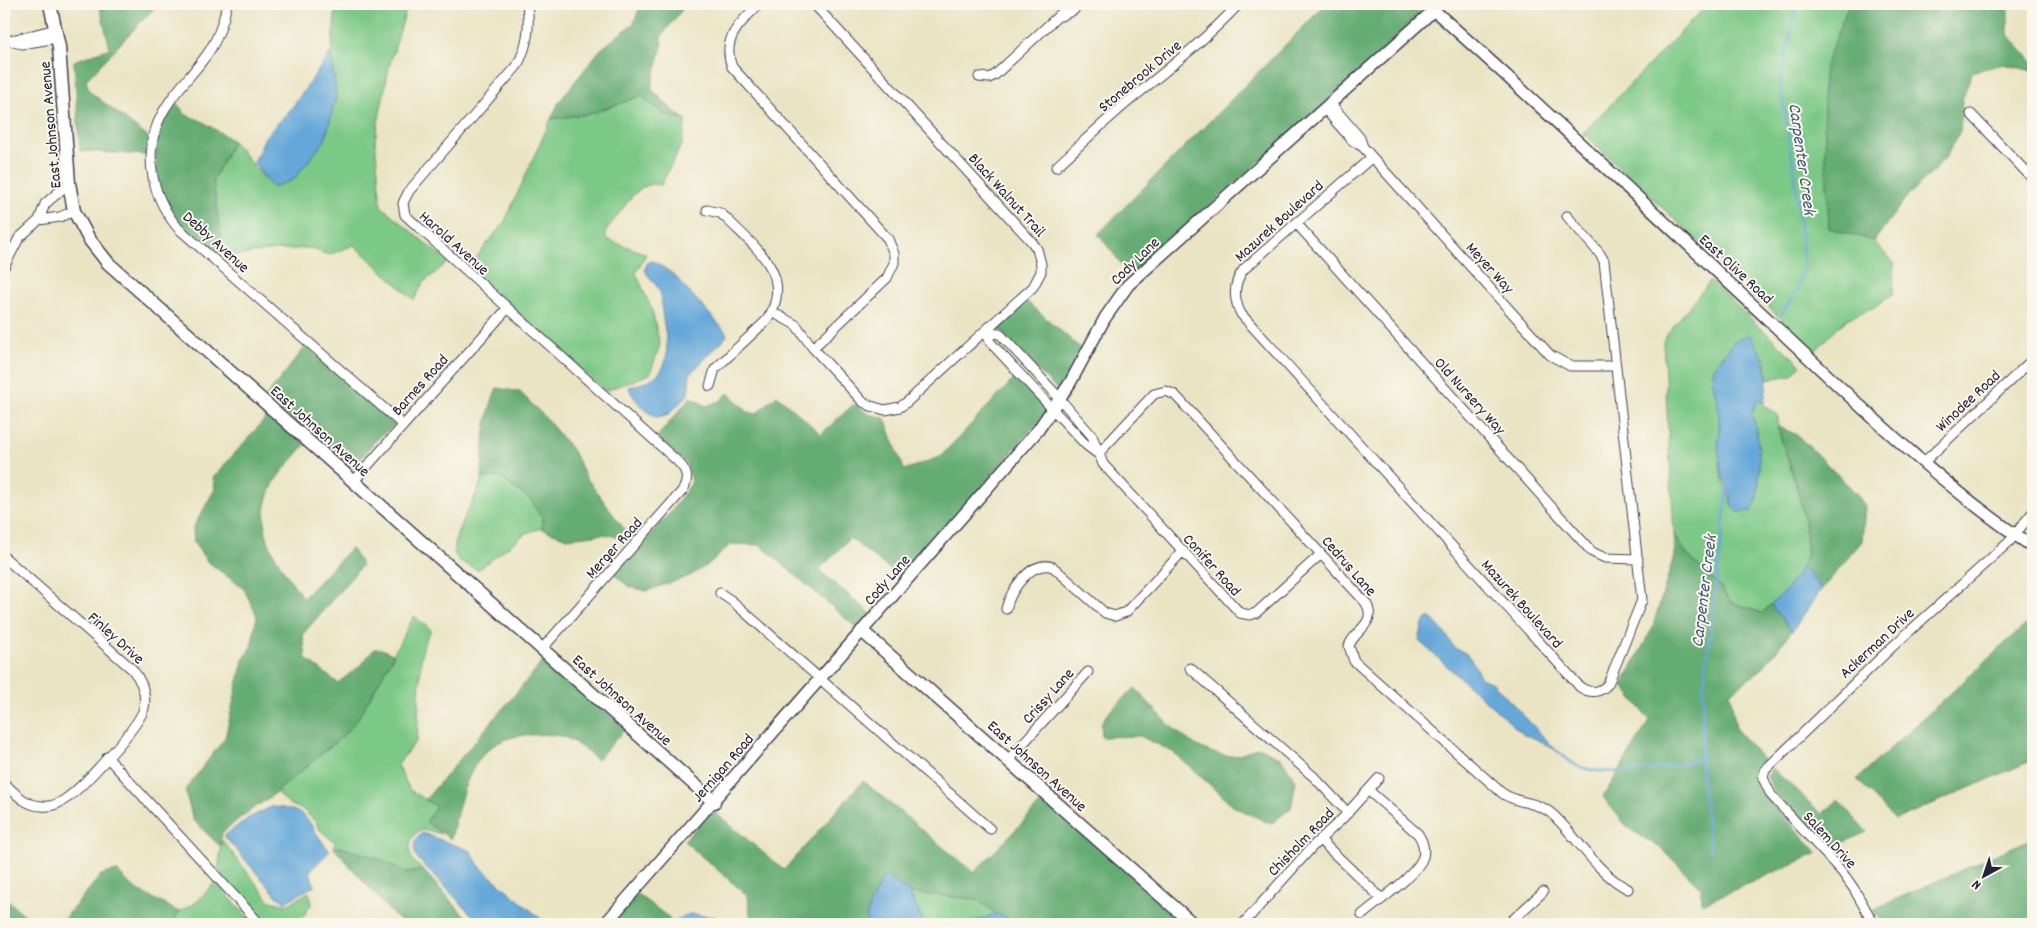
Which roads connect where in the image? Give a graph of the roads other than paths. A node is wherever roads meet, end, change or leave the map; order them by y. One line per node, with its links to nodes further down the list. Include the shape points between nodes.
1 (50, 4): 11 (main road, East Johnson Avenue)
2 (228, 4): 35 (street, Debby Avenue, via 210,50 168,104 156,128 151,168 157,194 178,228)
3 (527, 4): 26 (street, Harold Avenue, via 529,31 517,66 430,165 403,203 408,220)
4 (759, 4): 29 (street, via 731,35 728,52 732,68 888,239 894,254 894,263 887,278)
5 (814, 4): 28 (street, Black Walnut Trail, via 1037,249 1041,264 1038,280)
6 (1071, 4): 10 (street)
7 (1078, 4): 10 (street, via 1074,10)
8 (1239, 4): 17 (street, Stonebrook Drive, via 1216,28)
9 (1434, 6): 14 (street, Cody Lane); 38 (street, East Olive Road)
10 (1061, 16): 13 (street, via 995,75)
11 (56, 33): 12 (street); 19 (main road, East Johnson Avenue)
12 (6, 41)
13 (979, 77)
14 (1327, 106): 16 (street, Meyer Way, via 1353,141); 33 (street, Cody Lane, via 1128,285 1105,318)
15 (1971, 114): 18 (street)
16 (1372, 157): 24 (street, Mazurek Boulevard); 31 (street, Meyer Way, via 1556,360 1570,366)
17 (1056, 166)
18 (2033, 179)
19 (69, 183): 21 (main road, East Johnson Avenue); 23 (street, via 44,204)
20 (707, 210): 27 (street, via 726,218 768,262 777,282)
21 (74, 211): 23 (street); 39 (main road, East Johnson Avenue, via 89,239 108,263)
22 (1567, 216): 31 (street, Mazurek Boulevard, via 1604,261)
23 (39, 220): 25 (street, via 19,238)
24 (1296, 223): 46 (street, Old Nursery Way, via 1592,552 1605,558); 46 (street, Mazurek Boulevard, via 1240,274 1235,298 1241,314 1587,691 1599,691 1608,684 1641,608)
25 (4, 267)
26 (507, 309): 35 (street, Barnes Road); 37 (street, Harold Avenue)
27 (772, 312): 29 (street, Black Walnut Trail, via 796,325); 32 (street, via 715,369)
28 (987, 330): 29 (street, Black Walnut Trail, via 907,402 893,409 878,409 864,402); 33 (street, Conifer Road, via 1000,335); 34 (street, Conifer Road, via 990,342)
29 (813, 348)
30 (2033, 360): 38 (street, Winodee Road)
31 (1616, 366): 46 (street, Mazurek Boulevard)
32 (710, 386)
33 (1059, 400): 34 (street, Cody Lane); 36 (street, Conifer Road, via 1092,436)
34 (1052, 410): 36 (street, Conifer Road); 49 (street, Cody Lane)
35 (403, 425): 39 (street, Barnes Road)
36 (1098, 454): 43 (street, Conifer Road, via 1103,464); 44 (street, Cedrus Lane, via 1150,397 1159,392 1170,392)
37 (676, 460): 50 (street, Merger Road, via 686,472 684,490)
38 (1923, 463): 41 (street, East Olive Road)
39 (354, 481): 50 (main road, East Johnson Avenue)
40 (2033, 512): 41 (street, Ackerman Drive)
41 (2016, 535): 42 (street, East Olive Road); 56 (street, Ackerman Drive, via 1775,758)
42 (2033, 547)
43 (1182, 552): 44 (street, Conifer Road, via 1235,610 1245,615 1256,613); 48 (street, via 1121,615 1105,613 1047,565 1031,571 1012,593)
44 (1321, 554): 64 (street, Cedrus Lane, via 1369,609 1369,621 1349,646 1354,661 1502,793 1552,813 1612,879)
45 (4, 557): 54 (street, Finley Drive, via 138,677 144,692 142,715)
46 (1638, 559)
47 (720, 593): 53 (street)
48 (1006, 609)
49 (862, 631): 53 (street, Jernigan Road); 55 (main road, East Johnson Avenue)
50 (542, 649): 60 (main road, East Johnson Avenue)
51 (1190, 668): 61 (street, via 1314,777)
52 (1088, 672): 55 (street, Crissy Lane)
53 (819, 679): 60 (street, Jernigan Road); 62 (street)
54 (107, 757): 58 (street, Finley Drive, via 69,796 55,805 28,803); 68 (street)
55 (1008, 760): 70 (main road, East Johnson Avenue)
56 (1763, 776): 73 (street, Salem Drive, via 1771,795 1842,872)
57 (1379, 778): 59 (street, Chisholm Road)
58 (4, 783)
59 (1368, 790): 61 (street, Chisholm Road); 66 (street, via 1418,834 1423,848 1418,865)
60 (714, 802): 69 (street, Jernigan Road)
61 (1348, 813): 63 (street, Chisholm Road)
62 (990, 829)
63 (1320, 840): 66 (street); 71 (street, Chisholm Road)
64 (1628, 889)
65 (1543, 892): 72 (street)
66 (1381, 898): 67 (street)
67 (1362, 915)
68 (260, 924)
69 (605, 924)
70 (1194, 924)
71 (1242, 924)
72 (1508, 924)
73 (1874, 924)

